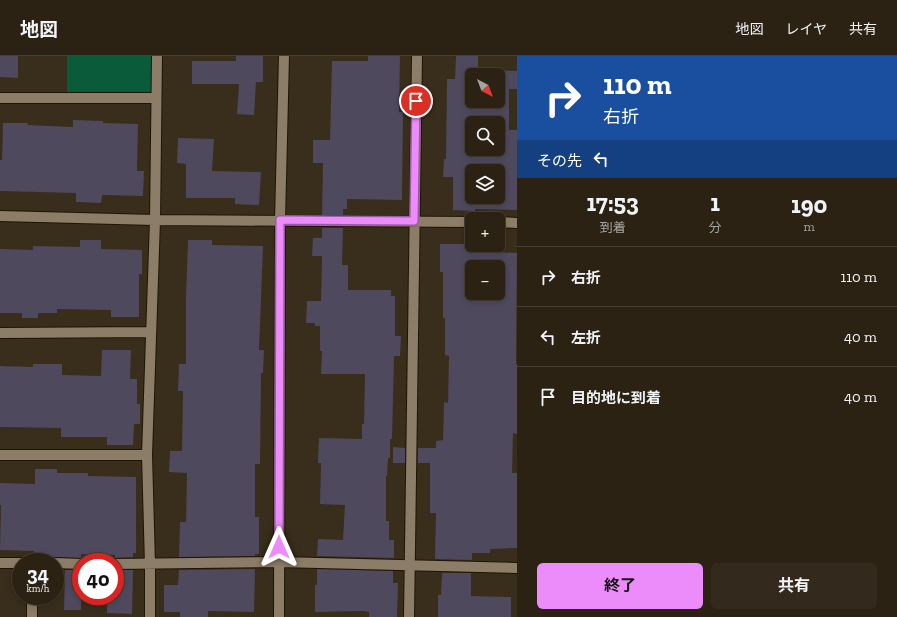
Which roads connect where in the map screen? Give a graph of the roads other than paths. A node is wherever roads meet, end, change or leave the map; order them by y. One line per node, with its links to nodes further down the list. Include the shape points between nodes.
1 (157, 56): 5 (street)
2 (284, 56): 8 (street)
3 (417, 56): 9 (street)
4 (0, 98): 5 (street)
5 (156, 98): 7 (street)
6 (0, 216): 7 (street)
7 (154, 220): 8 (street); 13 (street)
8 (280, 220): 9 (street); 17 (street)
9 (414, 221): 10 (street); 22 (street)
10 (465, 222)
11 (505, 222): 12 (street)
12 (517, 223)
13 (151, 332): 14 (street); 16 (street)
14 (0, 333)
15 (0, 455): 16 (street)
16 (148, 455): 21 (street)
17 (279, 562): 21 (street); 22 (street); 27 (street)
18 (12, 563): 19 (street)
19 (0, 564)
20 (124, 564): 21 (street)
21 (150, 565): 26 (street)
22 (409, 566): 23 (street); 28 (street)
23 (517, 568)
24 (32, 605): 25 (street)
25 (32, 617)
26 (150, 617)
27 (279, 617)
28 (409, 617)

